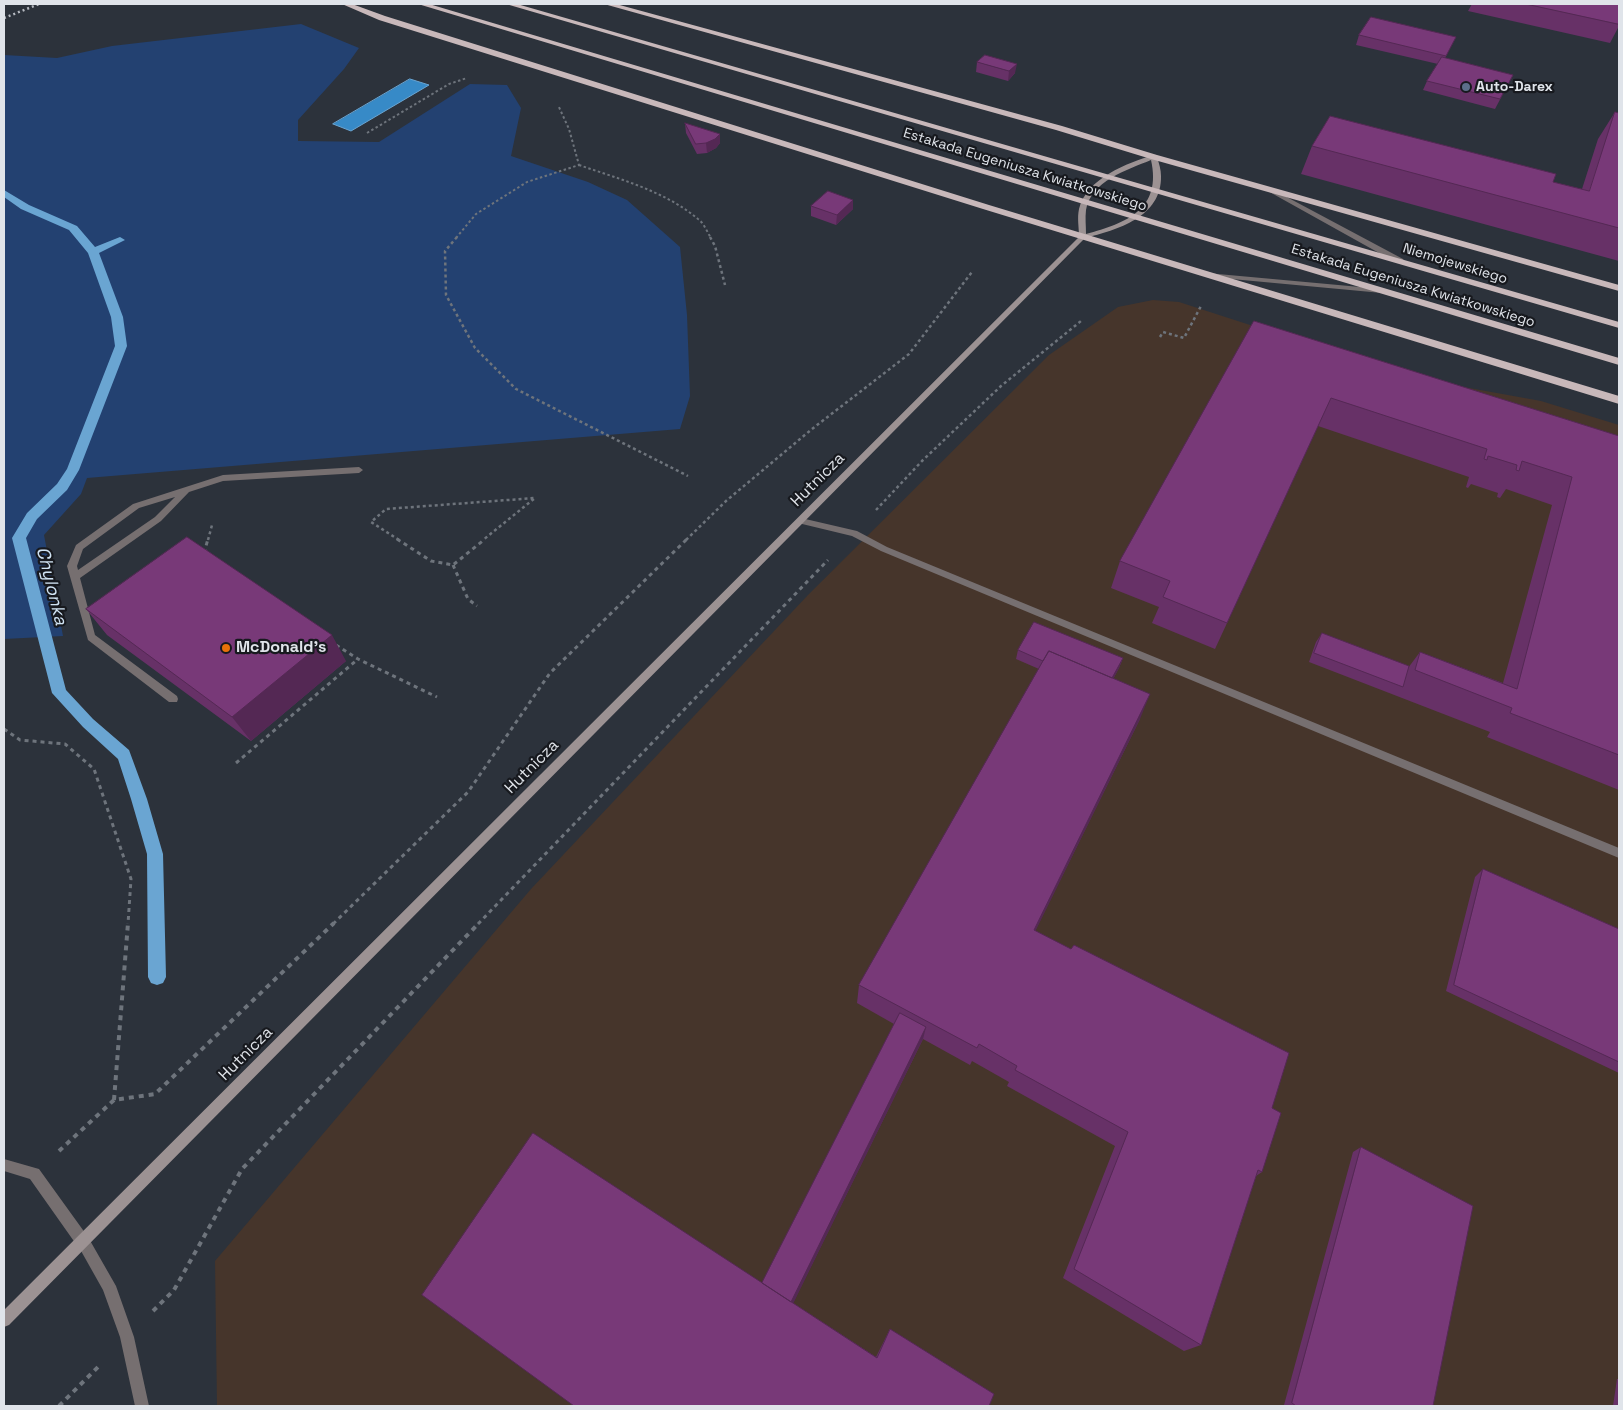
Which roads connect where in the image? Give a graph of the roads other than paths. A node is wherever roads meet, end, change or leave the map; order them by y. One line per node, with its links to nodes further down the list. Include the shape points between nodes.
1 (346, 4): 7 (highway, via 400,24)
2 (422, 4): 11 (highway, Estakada Eugeniusza Kwiatkowskiego)
3 (510, 4): 10 (highway, Estakada Eugeniusza Kwiatkowskiego)
4 (608, 4): 5 (highway)
5 (1154, 157): 6 (highway); 7 (main road, via 1123,169 1095,187 1083,206); 7 (main road, via 1159,170 1151,204 1126,224)
6 (1266, 188): 9 (highway); 10 (street, Niemojewskiego, via 1398,261)
7 (1083, 237): 8 (highway); 15 (main road, Hutnicza)
8 (1209, 275): 11 (street, via 1384,291); 12 (highway)
9 (1619, 288)
10 (1619, 325)
11 (1619, 362)
12 (1619, 400)
13 (359, 470): 14 (street, via 224,478)
14 (185, 492): 16 (street, via 158,519); 16 (street, via 136,506 79,547 72,566)
15 (801, 521): 18 (street, via 854,533 884,549); 20 (main road, Hutnicza)
16 (75, 577): 17 (street, via 91,637)
17 (173, 699)
18 (1619, 854)
19 (4, 1165): 20 (street, via 34,1174)
20 (83, 1242): 21 (main road, Hutnicza); 22 (street, via 109,1286 127,1337)
21 (4, 1320)
22 (142, 1406)

